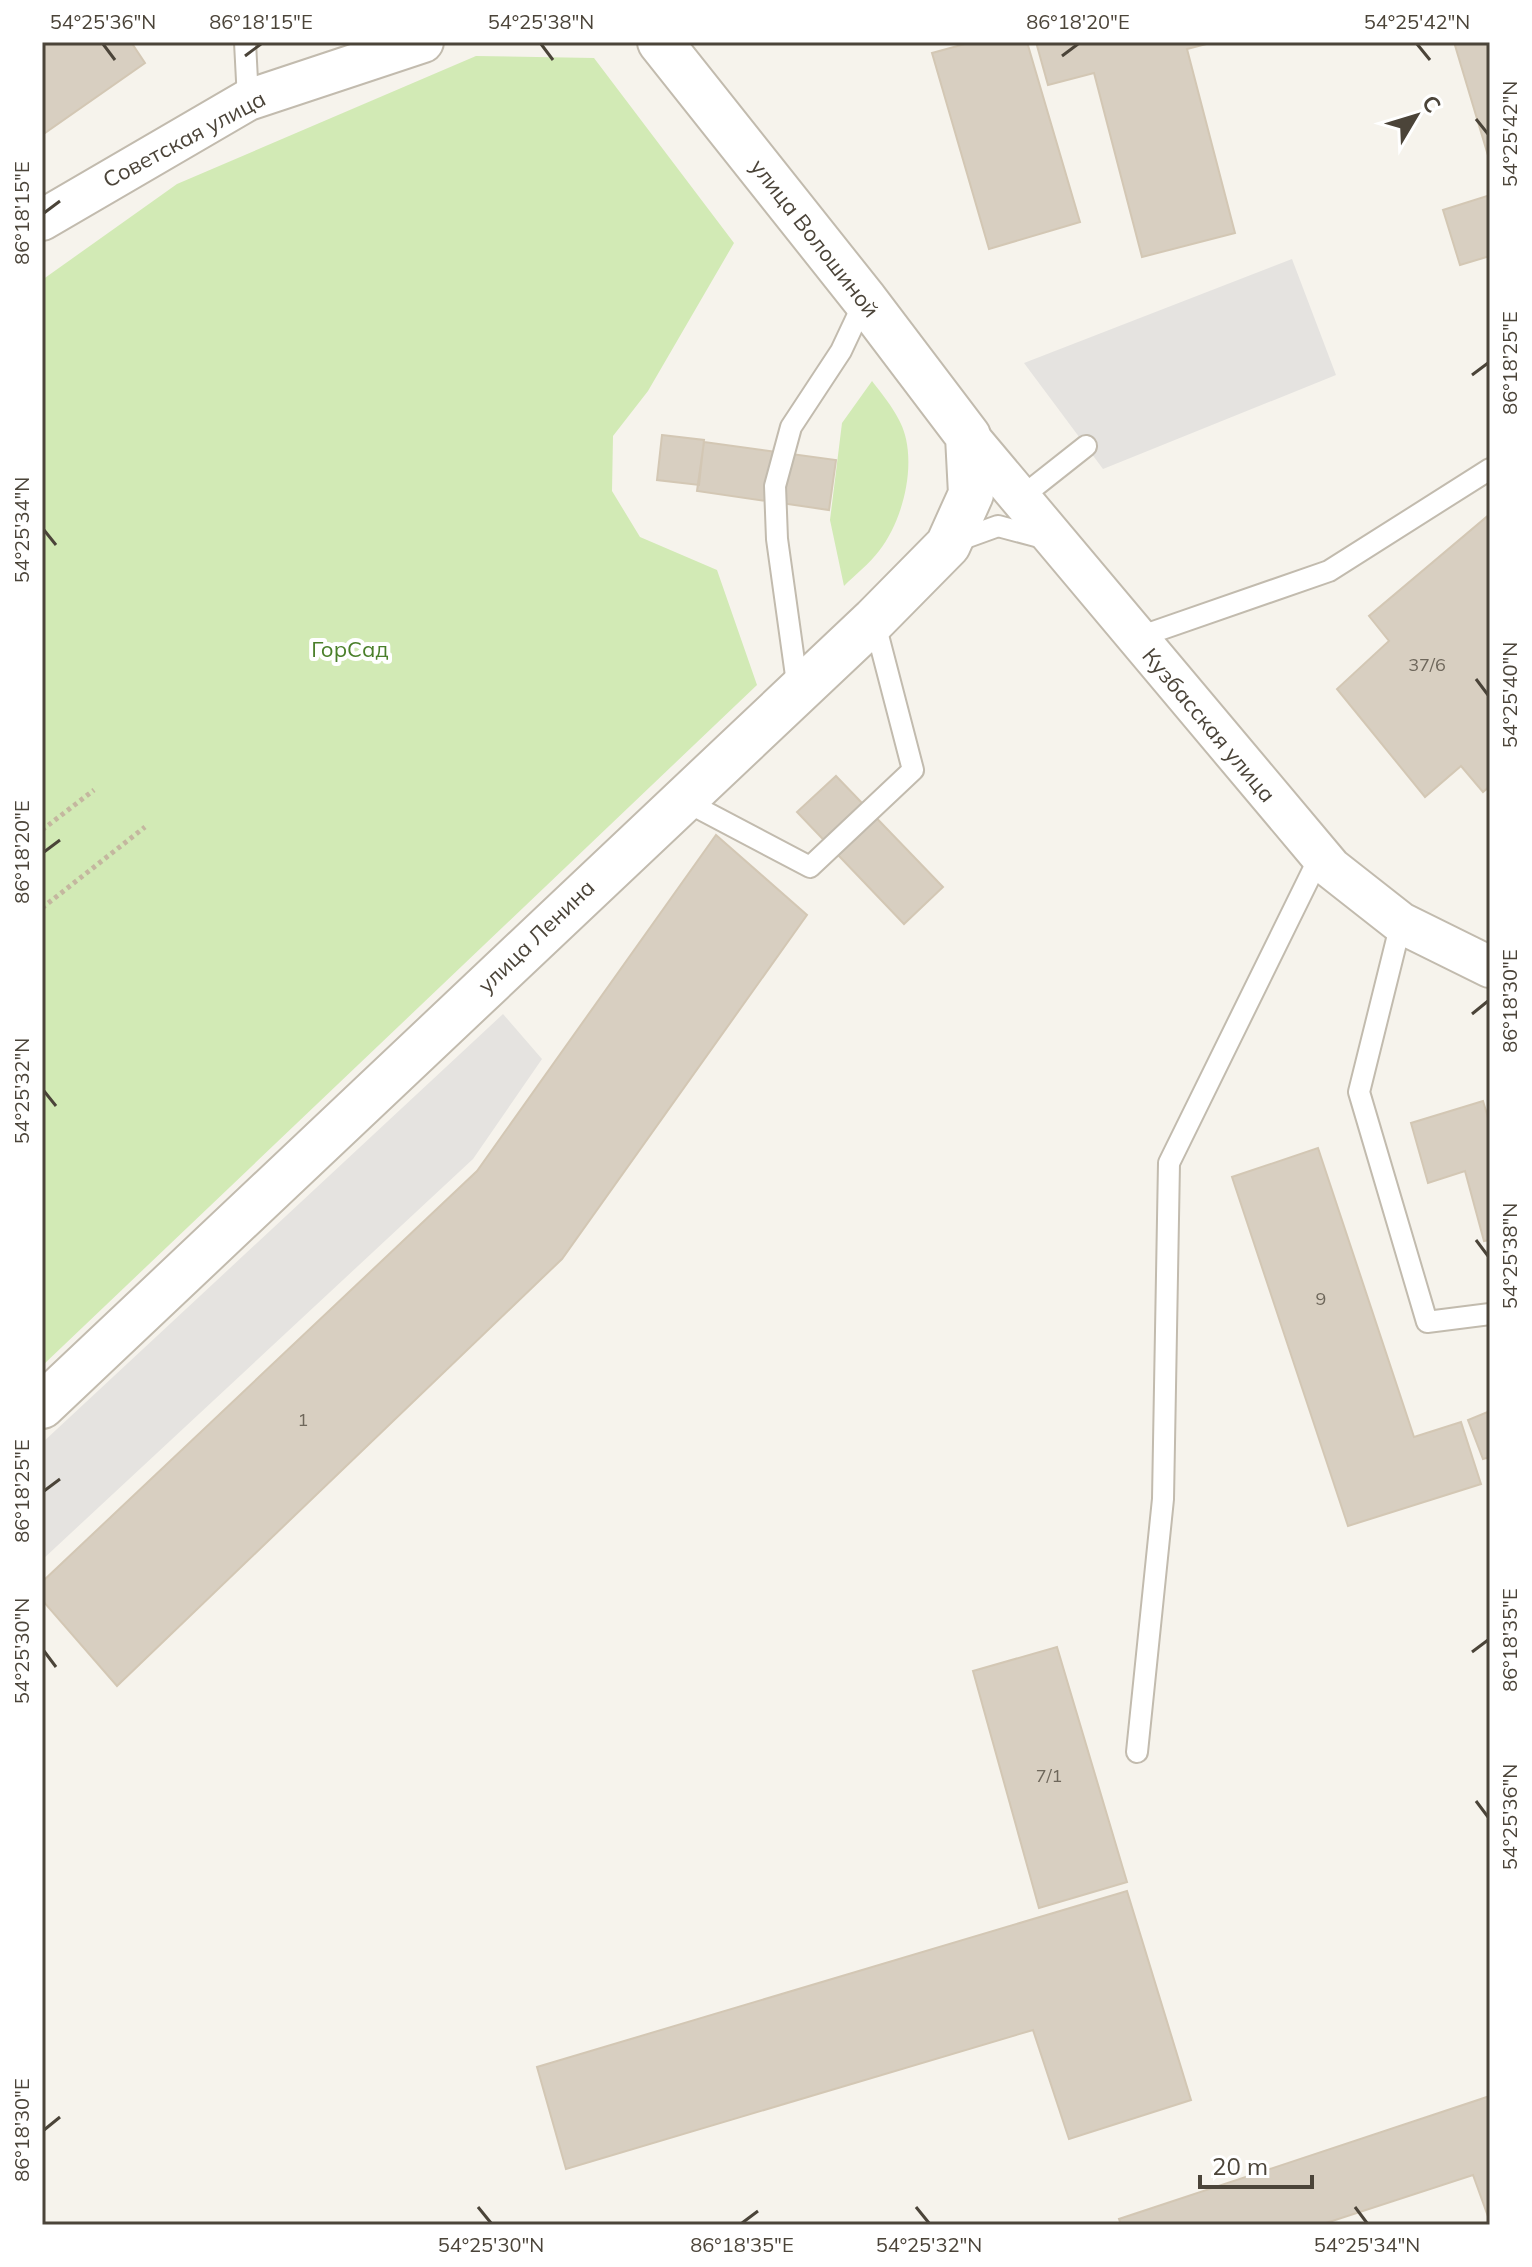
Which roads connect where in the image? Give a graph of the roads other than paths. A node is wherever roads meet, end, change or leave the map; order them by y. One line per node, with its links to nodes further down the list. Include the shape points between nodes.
1 (245, 42): 4 (lane)
2 (423, 42): 4 (street, Советская улица)
3 (660, 42): 6 (street, улица Волошиной)
4 (248, 100): 5 (street, Советская улица)
5 (42, 220)
6 (865, 300): 7 (street, улица Волошиной); 15 (lane, via 841,351 791,427 775,486)
7 (968, 436): 10 (street, Кузбасская улица); 12 (street, улица Ленина, via 971,494)
8 (1086, 446): 10 (lane)
9 (1490, 469): 14 (lane, via 1329,571)
10 (1019, 499): 11 (street, Кузбасская улица)
11 (1054, 541): 12 (lane, via 998,526); 14 (street, Кузбасская улица)
12 (948, 545): 13 (street, улица Ленина)
13 (874, 620): 15 (street, улица Ленина); 16 (lane, via 913,770 810,867)
14 (1136, 638): 17 (street, Кузбасская улица)
15 (798, 690): 16 (street, улица Ленина)
16 (681, 799): 21 (street, улица Ленина)
17 (1320, 856): 18 (street, Кузбасская улица); 22 (lane, via 1169,1163 1163,1499)
18 (1401, 923): 19 (street, Кузбасская улица); 20 (lane, via 1359,1092 1427,1322)
19 (1490, 967)
20 (1490, 1314)
21 (42, 1406)
22 (1137, 1752)

